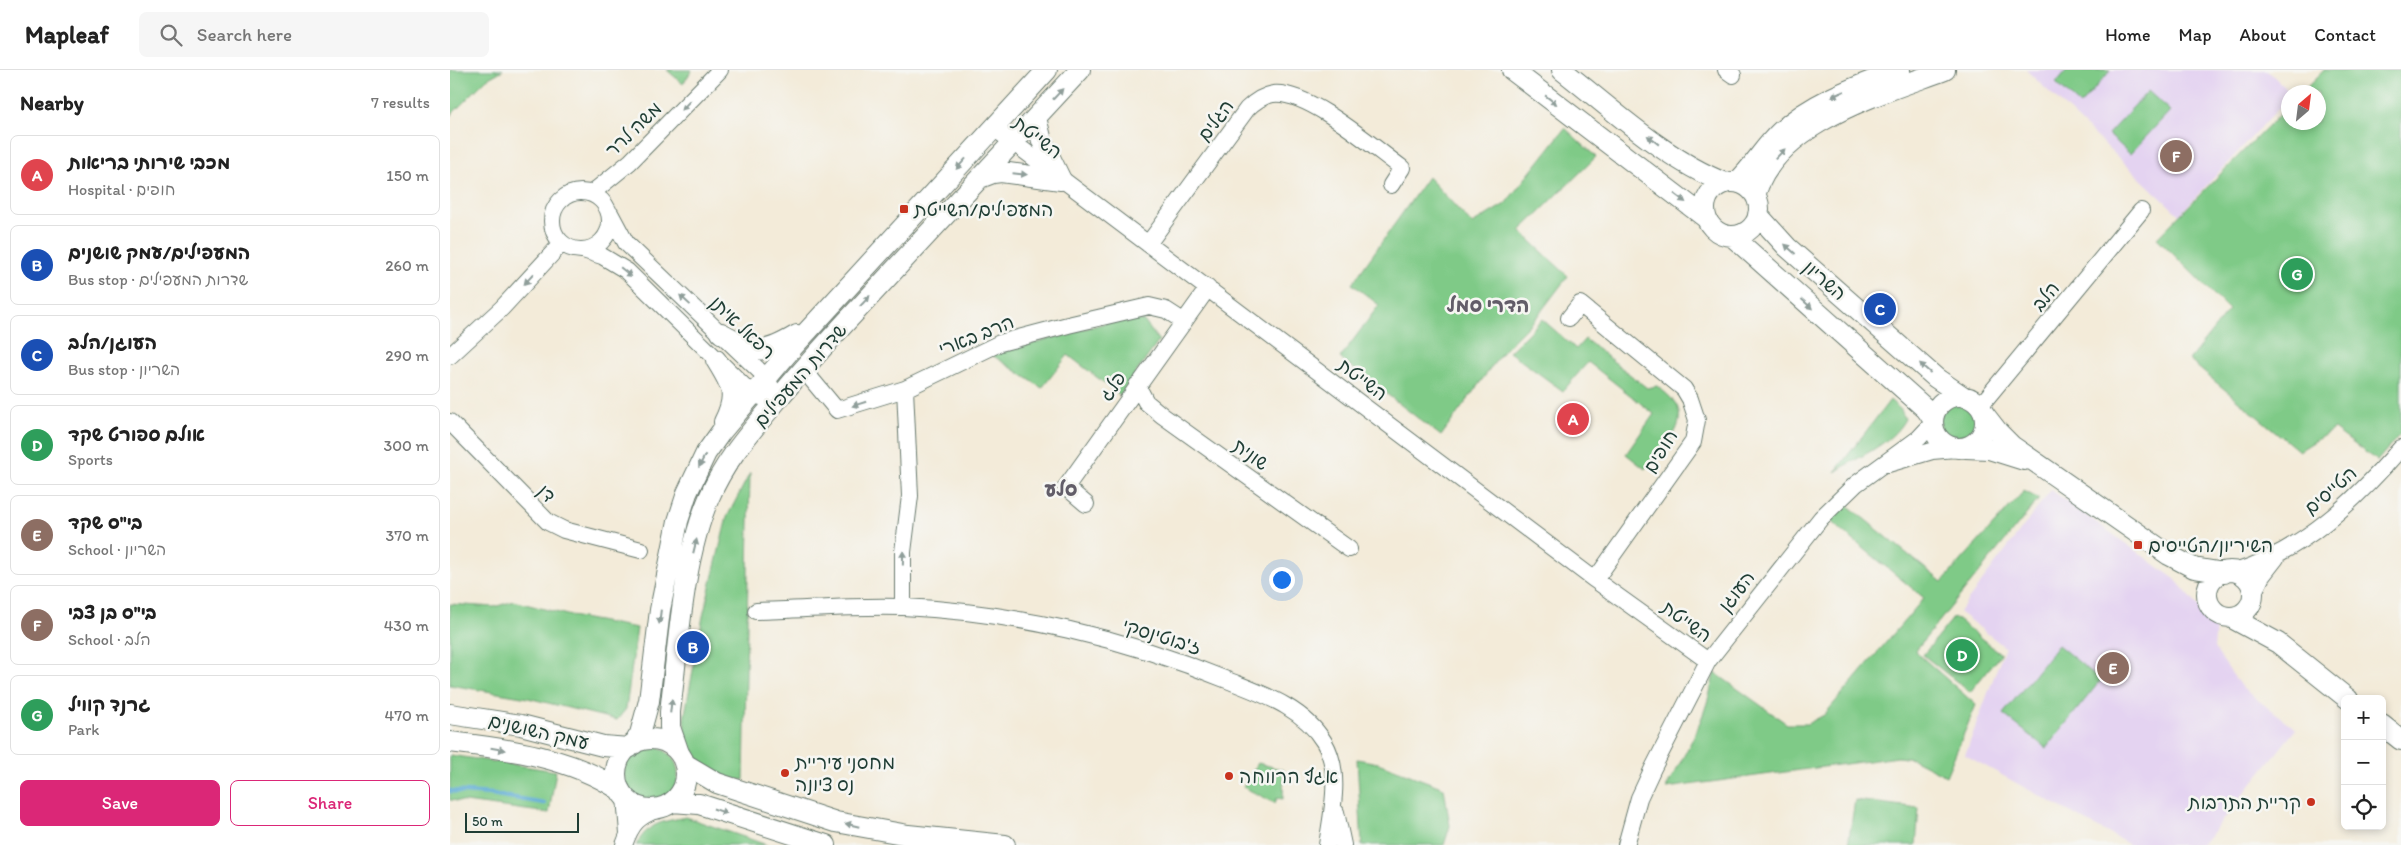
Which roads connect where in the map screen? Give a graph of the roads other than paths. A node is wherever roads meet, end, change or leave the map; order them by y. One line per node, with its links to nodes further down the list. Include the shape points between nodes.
1 (720, 70): 15 (street, משה לרר, one-way to 15, via 630,162)
2 (1047, 70): 9 (street, שדרות המעפילים)
3 (1080, 70): 8 (street, שדרות המעפילים, one-way to 3)
4 (1512, 70): 20 (street, one-way to 20)
5 (1562, 70): 13 (street, one-way to 5, via 1702,174 1680,161)
6 (1900, 70): 13 (street, one-way to 13, via 1844,92 1804,113 1779,132)
7 (1944, 70): 16 (street, one-way to 7, via 1776,158 1813,126 1850,107)
8 (1036, 118): 10 (street, שדרות המעפילים); 12 (street, via 1047,154)
9 (994, 128): 10 (street, השייטת); 28 (street, שדרות המעפילים, one-way to 28)
10 (1013, 143): 11 (street, שדרות המעפילים); 12 (street, השייטת)
11 (980, 178): 12 (street, one-way to 12, via 1001,172); 32 (street, שדרות המעפילים, one-way to 11)
12 (1061, 180): 23 (street, השייטת)
13 (1731, 182): 16 (street, via 1744,185); 20 (street, via 1709,194)
14 (1391, 185): 23 (street, הגלים, via 1402,168 1326,113 1286,95 1272,94 1247,110)
15 (592, 193): 18 (street, via 600,198); 22 (street, via 572,193 556,205 552,225)
16 (1755, 195): 19 (street)
17 (2141, 211): 38 (street, הלב)
18 (610, 213): 24 (street, via 611,222 605,238 592,248); 29 (street, רפאל איתן, one-way to 18, via 626,243)
19 (1758, 215): 21 (street, via 1748,230); 38 (street, השריון, one-way to 19, via 1936,378 1787,247)
20 (1706, 218): 21 (street, via 1717,231)
21 (1732, 236): 39 (street, השריון, one-way to 39, via 1926,409)
22 (562, 243): 24 (street); 30 (street, one-way to 30, via 502,308)
23 (1148, 244): 25 (street, השייטת)
24 (583, 250): 31 (street, one-way to 31, via 602,256 627,271)
25 (1208, 288): 27 (street, פלג); 52 (street, השייטת)
26 (1569, 318): 52 (street, חופים, via 1580,304 1664,371 1690,398 1696,420 1693,442)
27 (1183, 321): 34 (street, פלג); 35 (street, הרב בארי, via 1166,310 1149,306 1068,325 1000,343)
28 (812, 326): 29 (street, via 766,350 745,345); 33 (street, שדרות המעפילים)
29 (721, 333): 33 (street, רפאל איתן)
30 (450, 356)
31 (716, 360): 36 (street); 41 (street, via 728,380 733,397 732,407)
32 (803, 370): 35 (street, הרב בארי, one-way to 32, via 836,410); 37 (street, שדרות המעפילים)
33 (767, 378): 36 (street, שדרות המעפילים); 37 (street, רפאל איתן)
34 (1137, 385): 46 (street, פלג, via 1066,488); 47 (street, שונית, via 1146,402 1164,416)
35 (905, 389): 55 (street, one-way to 35, via 903,552 910,496)
36 (753, 395): 37 (street); 41 (street, שדרות המעפילים)
37 (777, 400): 66 (street, שדרות המעפילים, one-way to 37, via 670,727 670,712 682,614 700,526 707,501 725,465)
38 (1976, 406): 39 (street, via 1956,396 1944,401 1935,411); 42 (street, via 1985,427 1974,445); 44 (street, השריון, via 2012,446)
39 (1933, 421): 42 (street, via 1934,431 1940,440 1946,445); 45 (street, העוגן, via 1919,438)
40 (450, 422): 48 (street, דן, via 548,522 564,530)
41 (718, 437): 65 (street, שדרות המעפילים, one-way to 65, via 694,476 678,521 664,586 648,708 640,734)
42 (1961, 448): 44 (street, השריון, via 1989,449); 45 (street, העוגן, via 1932,450)
43 (2401, 448): 50 (street, הטייסים, via 2346,507)
44 (2042, 467): 49 (street, השריון)
45 (1877, 468): 59 (street, העוגן, via 1821,518)
46 (1086, 504)
47 (1349, 549)
48 (641, 550)
49 (2169, 555): 51 (street, השריון, via 2194,568); 53 (street, השריון)
50 (2279, 555): 51 (street, הטייסים); 54 (street, הטייסים, via 2262,576)
51 (2230, 572): 53 (street, via 2211,582); 54 (street, via 2249,581)
52 (1596, 580): 59 (street, השייטת)
53 (2208, 598): 57 (street, via 2216,611)
54 (2252, 598): 57 (street, via 2243,613); 58 (street, via 2257,618)
55 (903, 607): 56 (street, ז'בוטינסקי); 69 (street, ז'בוטינסקי, via 992,617 1082,633 1203,670 1265,695 1291,709 1311,725 1324,742 1333,762)
56 (756, 611)
57 (2230, 617): 58 (street)
58 (2278, 643): 60 (street)
59 (1708, 661): 75 (street, העוגן, via 1639,798)
60 (2343, 695)
61 (450, 714): 65 (street, עמק השושנים, via 521,725 603,746)
62 (2386, 729): 63 (street)
63 (2401, 740)
64 (450, 742): 67 (street, עמק השושנים, one-way to 67, via 522,752 558,761 588,772)
65 (631, 746): 66 (street, via 643,740 658,740 672,746); 67 (street, via 617,767 617,779)
66 (682, 759): 68 (street, via 684,785 680,795); 72 (street, one-way to 66, via 908,835 836,822 717,783)
67 (623, 794): 68 (street, via 641,807); 70 (street)
68 (666, 805): 70 (street, via 634,822); 71 (street, one-way to 71, via 699,804)
69 (1334, 805): 73 (street, ז'בוטינסקי); 74 (street, ז'בוטינסקי)
70 (626, 839)
71 (826, 845)
72 (1004, 845)
73 (1327, 845)
74 (1343, 845)
75 (1626, 845)

